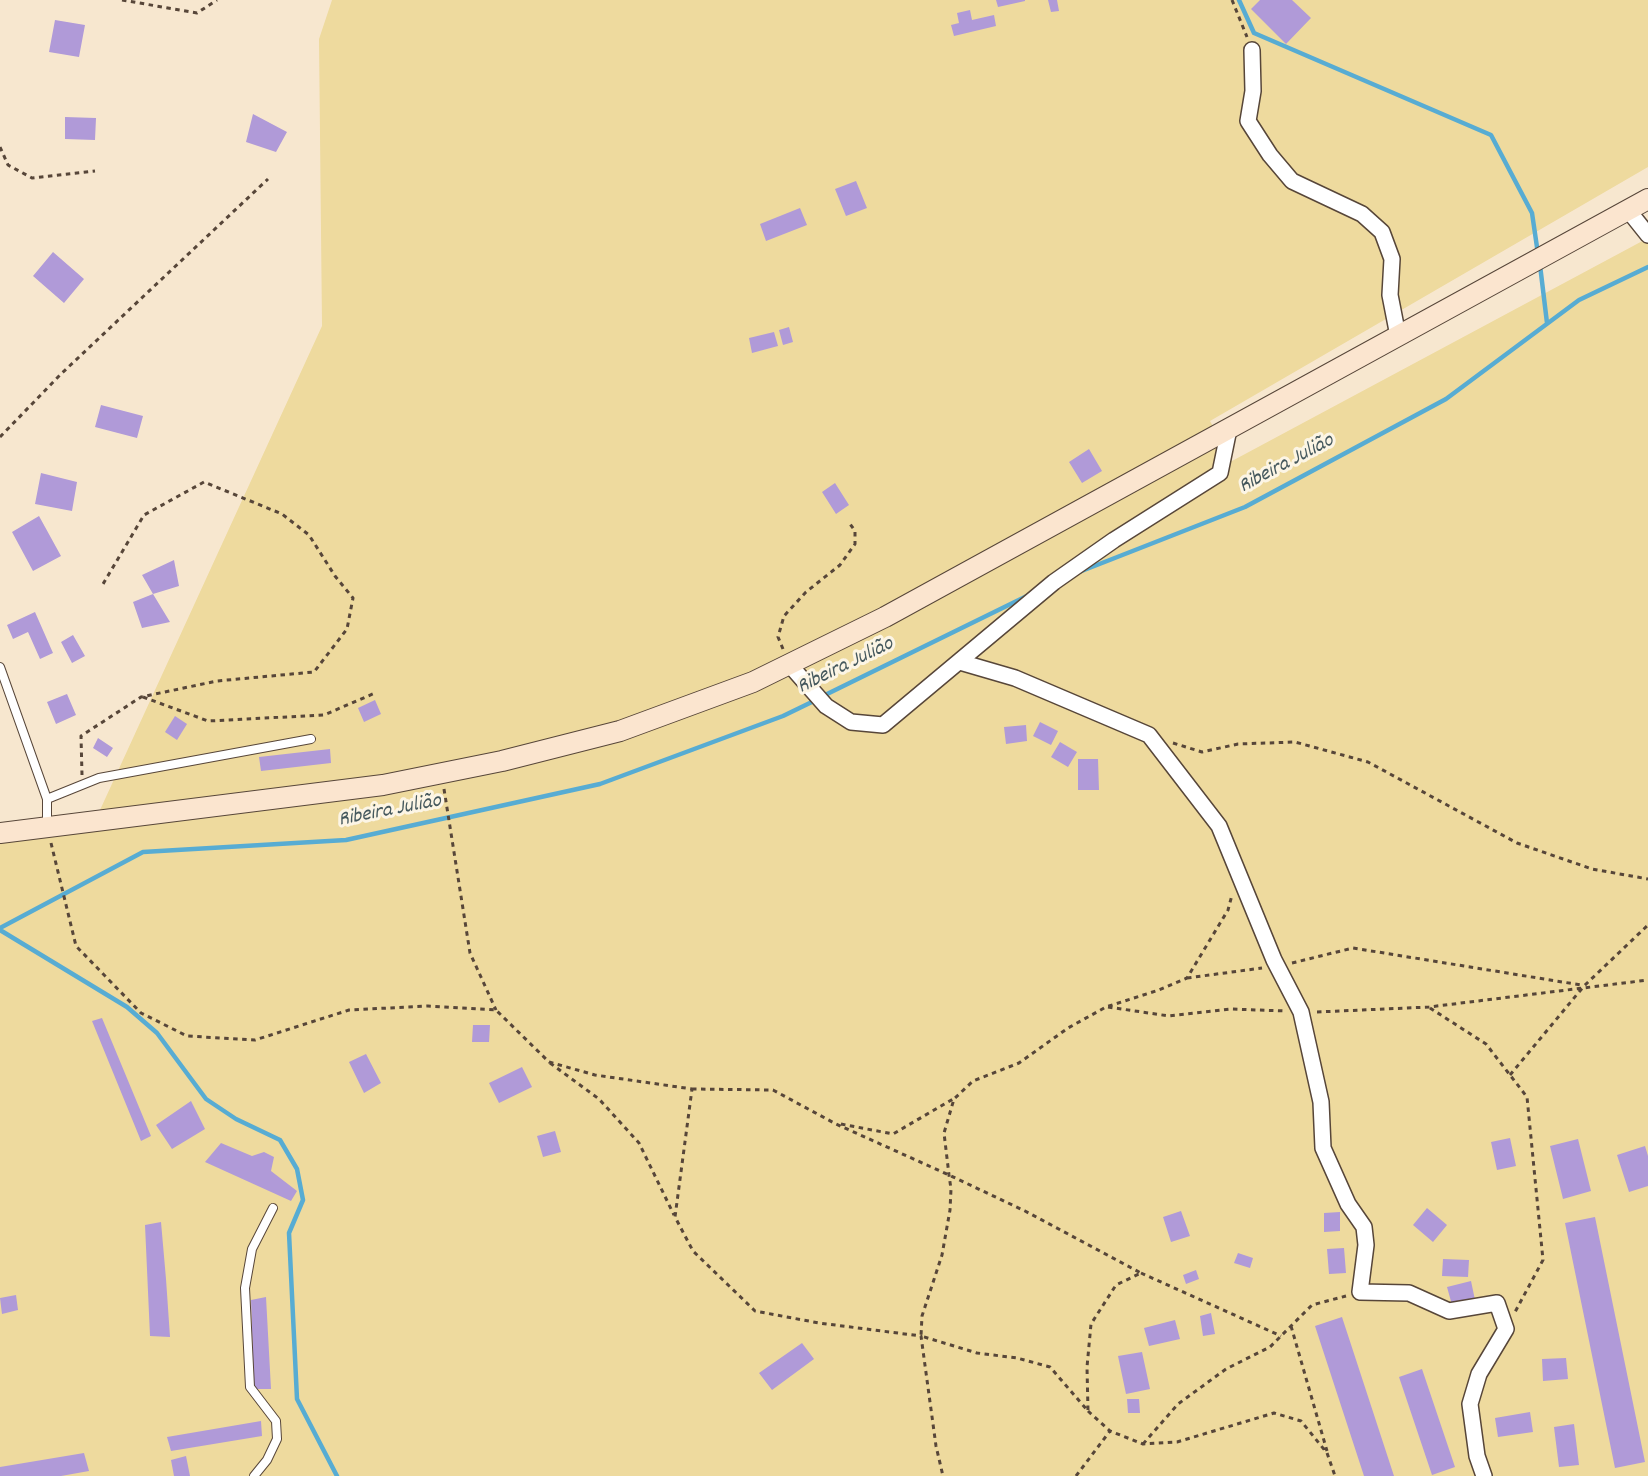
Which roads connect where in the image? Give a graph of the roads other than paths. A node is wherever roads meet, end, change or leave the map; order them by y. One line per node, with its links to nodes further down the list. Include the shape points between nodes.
1 (1252, 50): 5 (street, via 1253,92 1248,121 1292,181 1362,214 1382,232 1392,259 1390,295)
2 (1648, 199): 3 (main road)
3 (1628, 210): 4 (street); 5 (main road)
4 (1648, 235)
5 (1398, 336): 6 (main road)
6 (1229, 429): 7 (street, via 1220,473 1054,582); 8 (main road, via 885,617)
7 (960, 662): 8 (street, via 883,725 851,722 826,706); 16 (street, via 1015,678 1149,735 1219,826 1277,966 1301,1012 1321,1102 1323,1148 1348,1204 1364,1227 1366,1245 1360,1292 1409,1293 1449,1311 1497,1303 1506,1329 1479,1374 1470,1404 1477,1456)
8 (789, 664): 12 (main road, via 753,682 620,731 502,761 382,785)
9 (0, 667): 11 (lane)
10 (311, 739): 11 (lane, via 99,778)
11 (47, 798): 12 (lane)
12 (48, 827): 13 (main road)
13 (0, 833)
14 (273, 1208): 15 (lane, via 252,1250 244,1288 250,1387 276,1421 277,1430 267,1460)
15 (254, 1476)
16 (1484, 1476)

